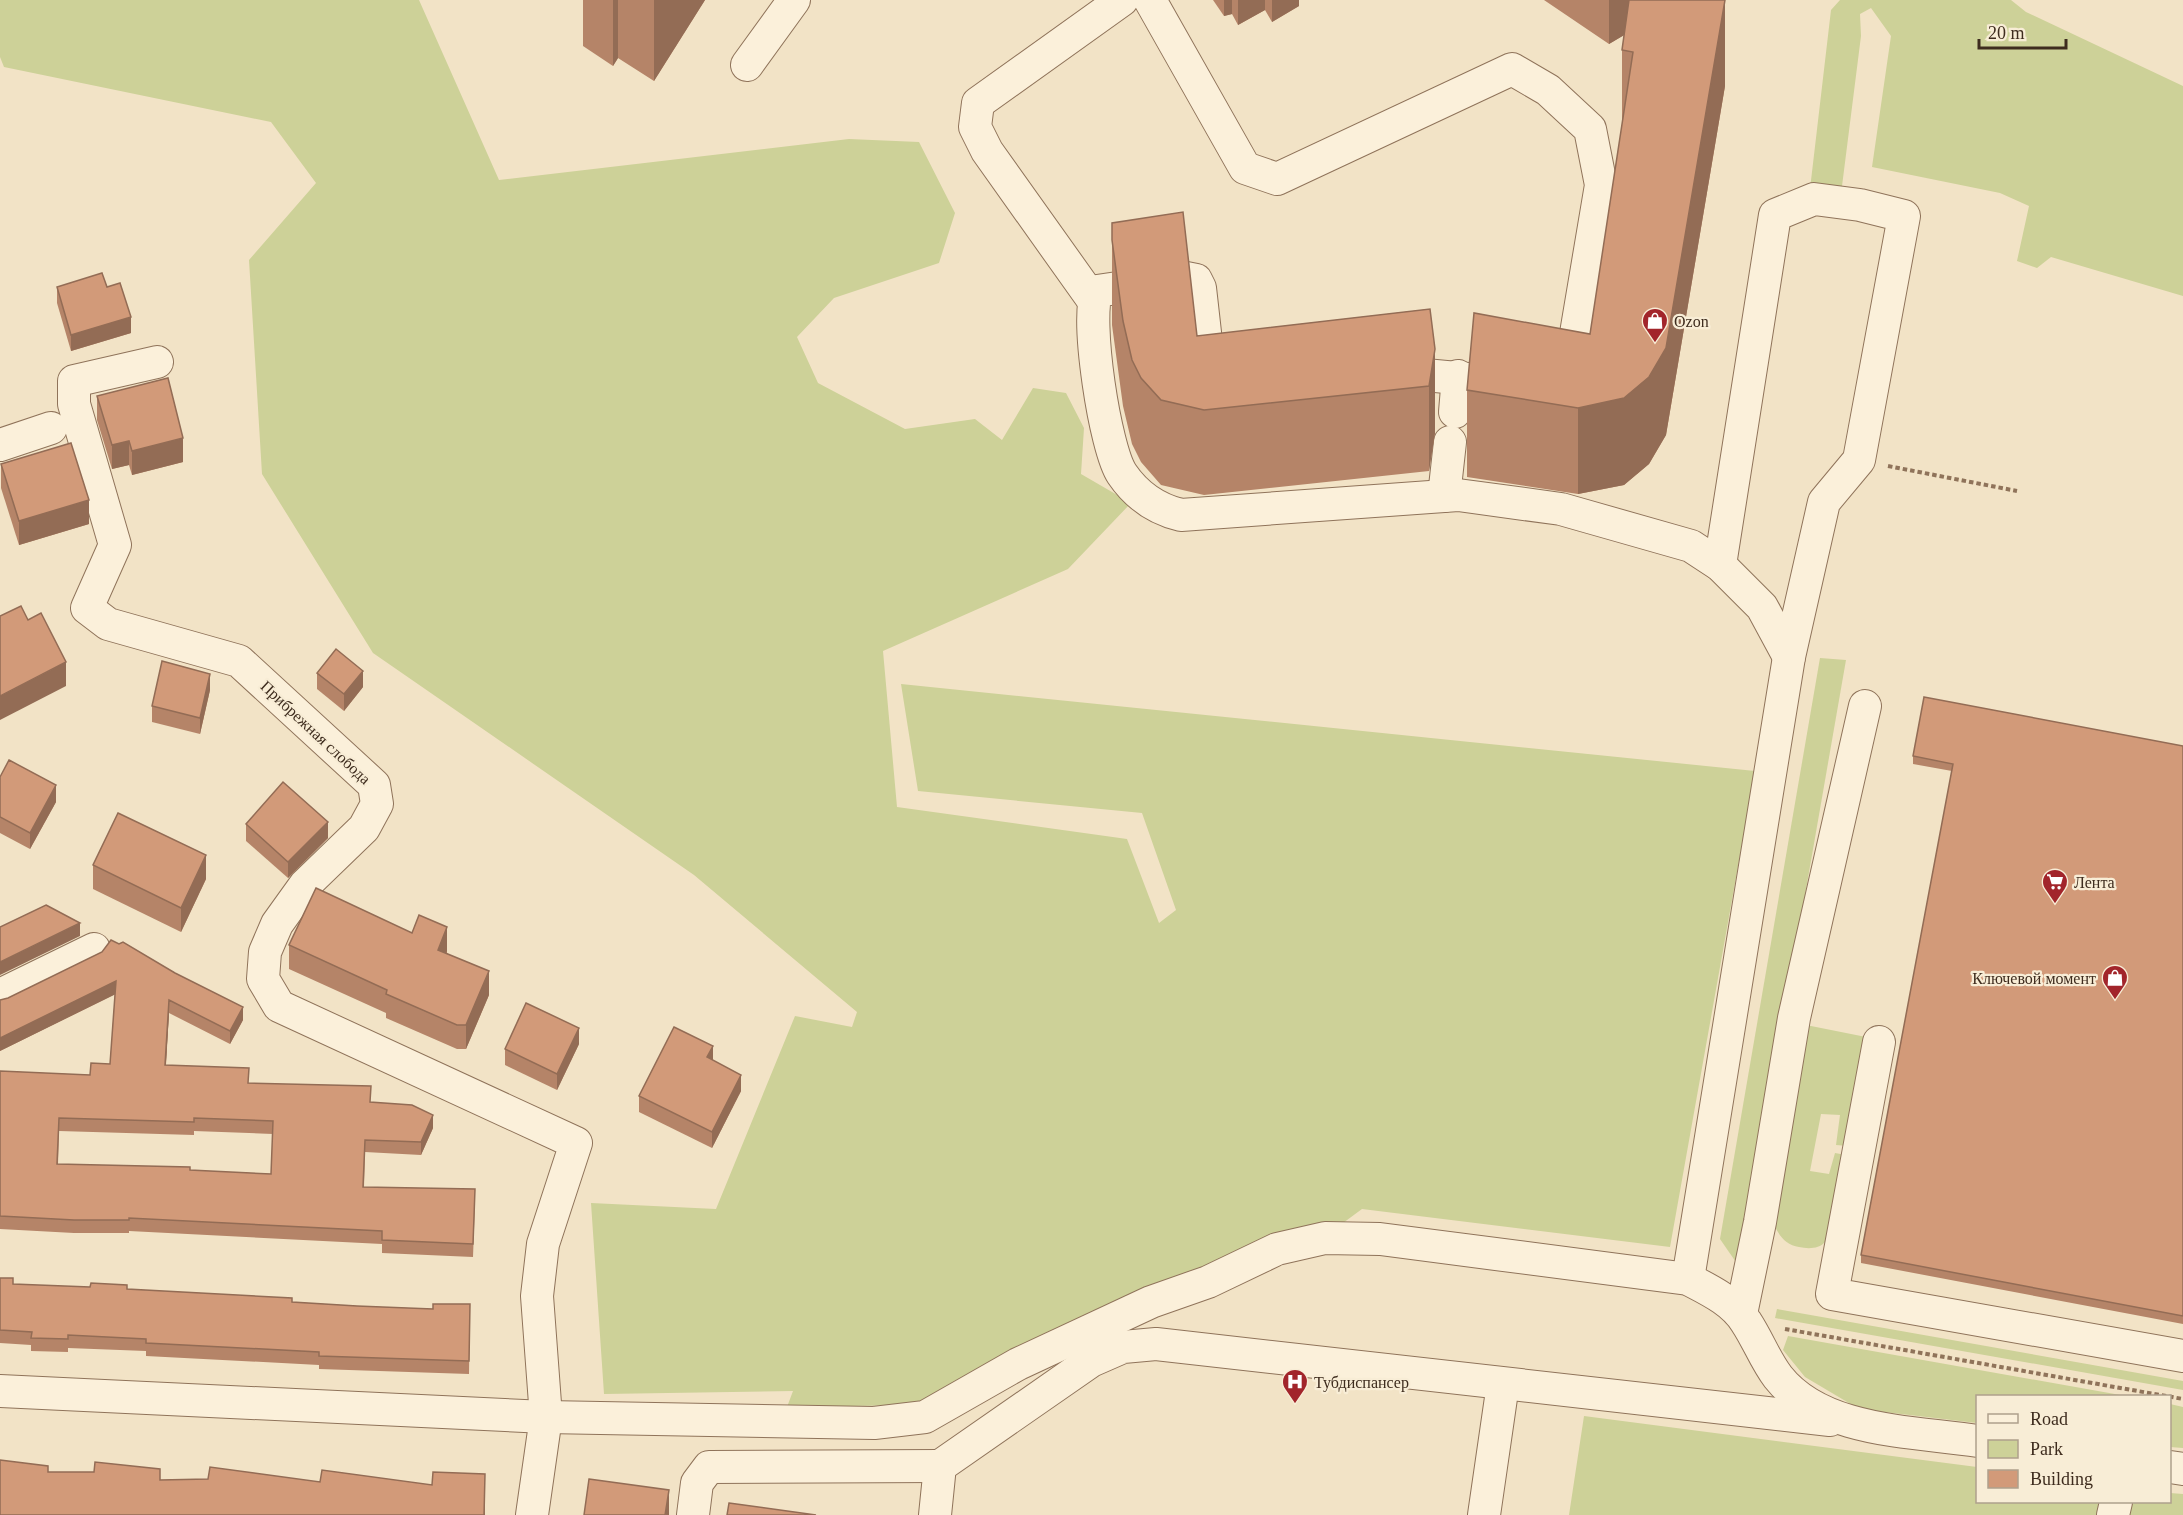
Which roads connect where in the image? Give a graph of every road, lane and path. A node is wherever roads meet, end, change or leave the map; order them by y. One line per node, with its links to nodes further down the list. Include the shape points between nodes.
1 (794, 0): 4 (street)
2 (1122, 0): 5 (street, via 978,103 975,127 987,151)
3 (1150, 0): 7 (street, via 1245,168 1277,179 1512,69 1548,90 1590,129 1601,185 1564,392)
4 (747, 65)
5 (1093, 300): 9 (street, via 1097,291 1106,288 1196,280 1213,399); 14 (street, via 1100,392 1109,439 1121,472 1138,493 1160,510 1181,515)
6 (157, 362): 27 (street, Прибрежная слобода, via 74,381 74,404 116,545 87,608 108,624 239,661 374,785 377,804 364,828 305,885 277,924 265,952 263,979 279,1006 576,1143 543,1244 537,1296)
7 (1458, 376): 8 (street, via 1425,375); 14 (street)
8 (1369, 382)
9 (1233, 399)
10 (51, 428): 11 (street)
11 (0, 445)
12 (1859, 460): 13 (path); 15 (street, via 1904,216 1814,199 1775,215); 16 (street, via 1824,502)
13 (2017, 491)
14 (1444, 496): 15 (street, via 1561,509 1691,546)
15 (1720, 565): 16 (street, via 1762,607)
16 (1789, 657): 21 (street)
17 (1865, 706): 22 (street, via 1794,1018)
18 (94, 949): 19 (street)
19 (0, 994)
20 (1879, 1042): 23 (street, via 1832,1294)
21 (1688, 1280): 22 (street, via 1717,1293); 27 (street, via 1380,1239 1326,1238 1277,1249 1208,1282 1151,1302 1018,1364 925,1418 874,1423)
22 (1744, 1318): 26 (path); 28 (street, via 1779,1379 1808,1404)
23 (2183, 1356)
24 (1503, 1384): 28 (street); 30 (street, via 1156,1344 1123,1347 1091,1361); 34 (street)
25 (0, 1391): 27 (street)
26 (2161, 1395)
27 (546, 1417): 31 (street)
28 (1846, 1422): 29 (street)
29 (1976, 1441)
30 (940, 1466): 32 (street, via 709,1467 697,1483); 33 (street)
31 (532, 1515)
32 (693, 1515)
33 (935, 1515)
34 (1484, 1515)

